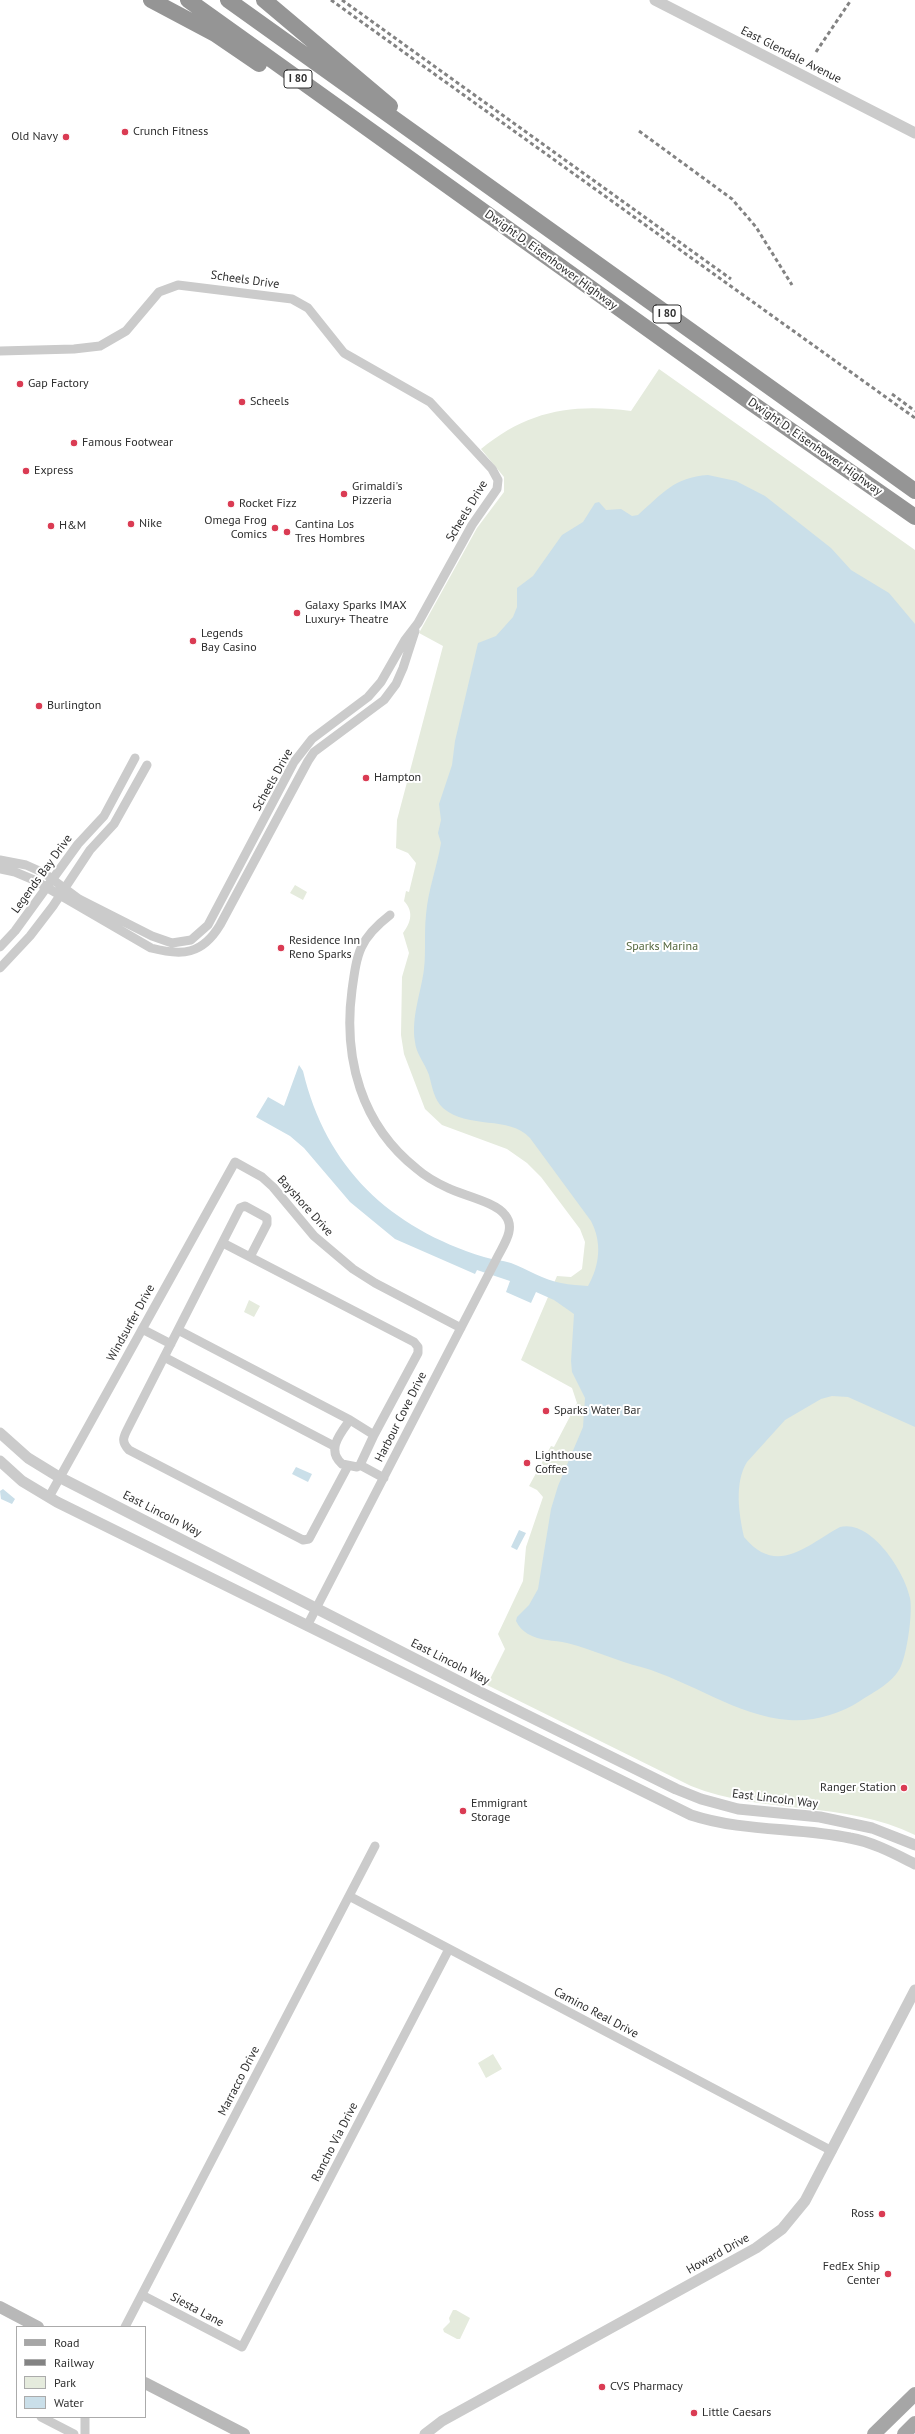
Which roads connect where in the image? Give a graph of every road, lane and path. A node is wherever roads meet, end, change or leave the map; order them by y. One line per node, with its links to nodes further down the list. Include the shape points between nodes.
1 (151, 0): 8 (highway, via 215,34 345,126)
2 (188, 0): 8 (highway, Dwight D. Eisenhower Highway / I 80)
3 (228, 0): 7 (highway, Dwight D. Eisenhower Highway / I 80)
4 (264, 0): 7 (highway, via 382,98)
5 (655, 0): 6 (street, East Glendale Avenue)
6 (915, 133)
7 (418, 136): 10 (highway, Dwight D. Eisenhower Highway / I 80)
8 (408, 158): 11 (highway, Dwight D. Eisenhower Highway / I 80)
9 (0, 351): 12 (street, Scheels Drive, via 100,346 126,331 159,292 178,285 280,297 303,304 344,353 430,402 496,474 497,489 469,530)
10 (915, 491)
11 (915, 517)
12 (418, 623): 13 (street, Scheels Drive, via 375,690 312,739); 17 (street, via 403,668 384,700 314,752)
13 (301, 752): 16 (street, Scheels Drive); 17 (street, via 302,760 269,821)
14 (135, 758): 20 (street, Legends Bay Drive, via 104,816 78,844)
15 (147, 765): 22 (street, Legends Bay Drive, via 114,824 90,850)
16 (260, 828): 22 (street, Scheels Drive, via 208,925 191,940 172,943 152,936 79,899); 23 (street, via 260,840 236,884)
17 (270, 833): 23 (street)
18 (0, 860): 20 (street, via 26,865)
19 (0, 869): 21 (street, via 15,872)
20 (53, 878): 21 (street, Legends Bay Drive); 22 (street)
21 (47, 888): 22 (street); 25 (street, Legends Bay Drive)
22 (65, 889): 23 (street, via 151,948 168,953 188,953 205,944 214,934); 26 (street, Legends Bay Drive, via 54,906)
23 (237, 893)
24 (390, 915): 30 (street, Harbour Cove Drive, via 364,939 353,986 350,1037 354,1072 363,1099 382,1133 417,1170 449,1189 498,1209 507,1218 509,1232)
25 (0, 947)
26 (0, 968)
27 (235, 1162): 30 (street, Bayshore Drive, via 268,1182 314,1236 354,1269 375,1283); 31 (street, Windsurfer Drive)
28 (223, 1243): 29 (street); 29 (street, via 240,1208 245,1206 267,1218 267,1224); 32 (street)
29 (250, 1256): 37 (street, via 372,1319 414,1342 418,1347 418,1353)
30 (461, 1328): 43 (street, Harbour Cove Drive)
31 (142, 1329): 33 (street); 42 (street, Windsurfer Drive)
32 (178, 1330): 33 (street); 35 (street)
33 (171, 1344): 34 (street)
34 (164, 1358): 38 (street); 41 (street, via 123,1439 129,1450 303,1540 309,1539)
35 (350, 1420): 37 (street); 38 (street)
36 (0, 1433): 42 (street, East Lincoln Way, via 28,1458)
37 (374, 1435): 40 (street)
38 (334, 1446): 41 (street, via 337,1460)
39 (0, 1461): 44 (street, via 22,1481)
40 (360, 1465): 41 (street); 43 (street)
41 (348, 1466)
42 (59, 1477): 44 (street, Windsurfer Drive); 45 (street, East Lincoln Way)
43 (384, 1478): 45 (street, Harbour Cove Drive)
44 (49, 1497): 46 (street)
45 (317, 1607): 46 (street, Harbour Cove Drive); 47 (street, East Lincoln Way, via 476,1690 701,1799 738,1809 849,1823 891,1834)
46 (307, 1626): 49 (street, via 691,1815 736,1827 852,1838)
47 (915, 1845)
48 (375, 1846): 50 (street, Marracco Drive)
49 (915, 1864)
50 (349, 1896): 51 (street, Camino Real Drive); 54 (street, Marracco Drive)
51 (449, 1949): 53 (street, Camino Real Drive); 58 (street, Rancho Via Drive)
52 (915, 1990): 53 (street, Howard Drive)
53 (832, 2151): 67 (street, Howard Drive, via 805,2201 782,2229 766,2242 442,2421)
54 (142, 2295): 57 (street, Marracco Drive); 58 (street, Siesta Lane)
55 (0, 2307): 56 (main road)
56 (36, 2326)
57 (126, 2326)
58 (242, 2347)
59 (146, 2384): 66 (main road)
60 (915, 2394): 68 (main road)
61 (43, 2418): 64 (street)
62 (85, 2418): 65 (street)
63 (915, 2423): 69 (main road)
64 (74, 2434)
65 (84, 2434)
66 (244, 2434)
67 (425, 2434)
68 (874, 2434)
69 (904, 2434)

